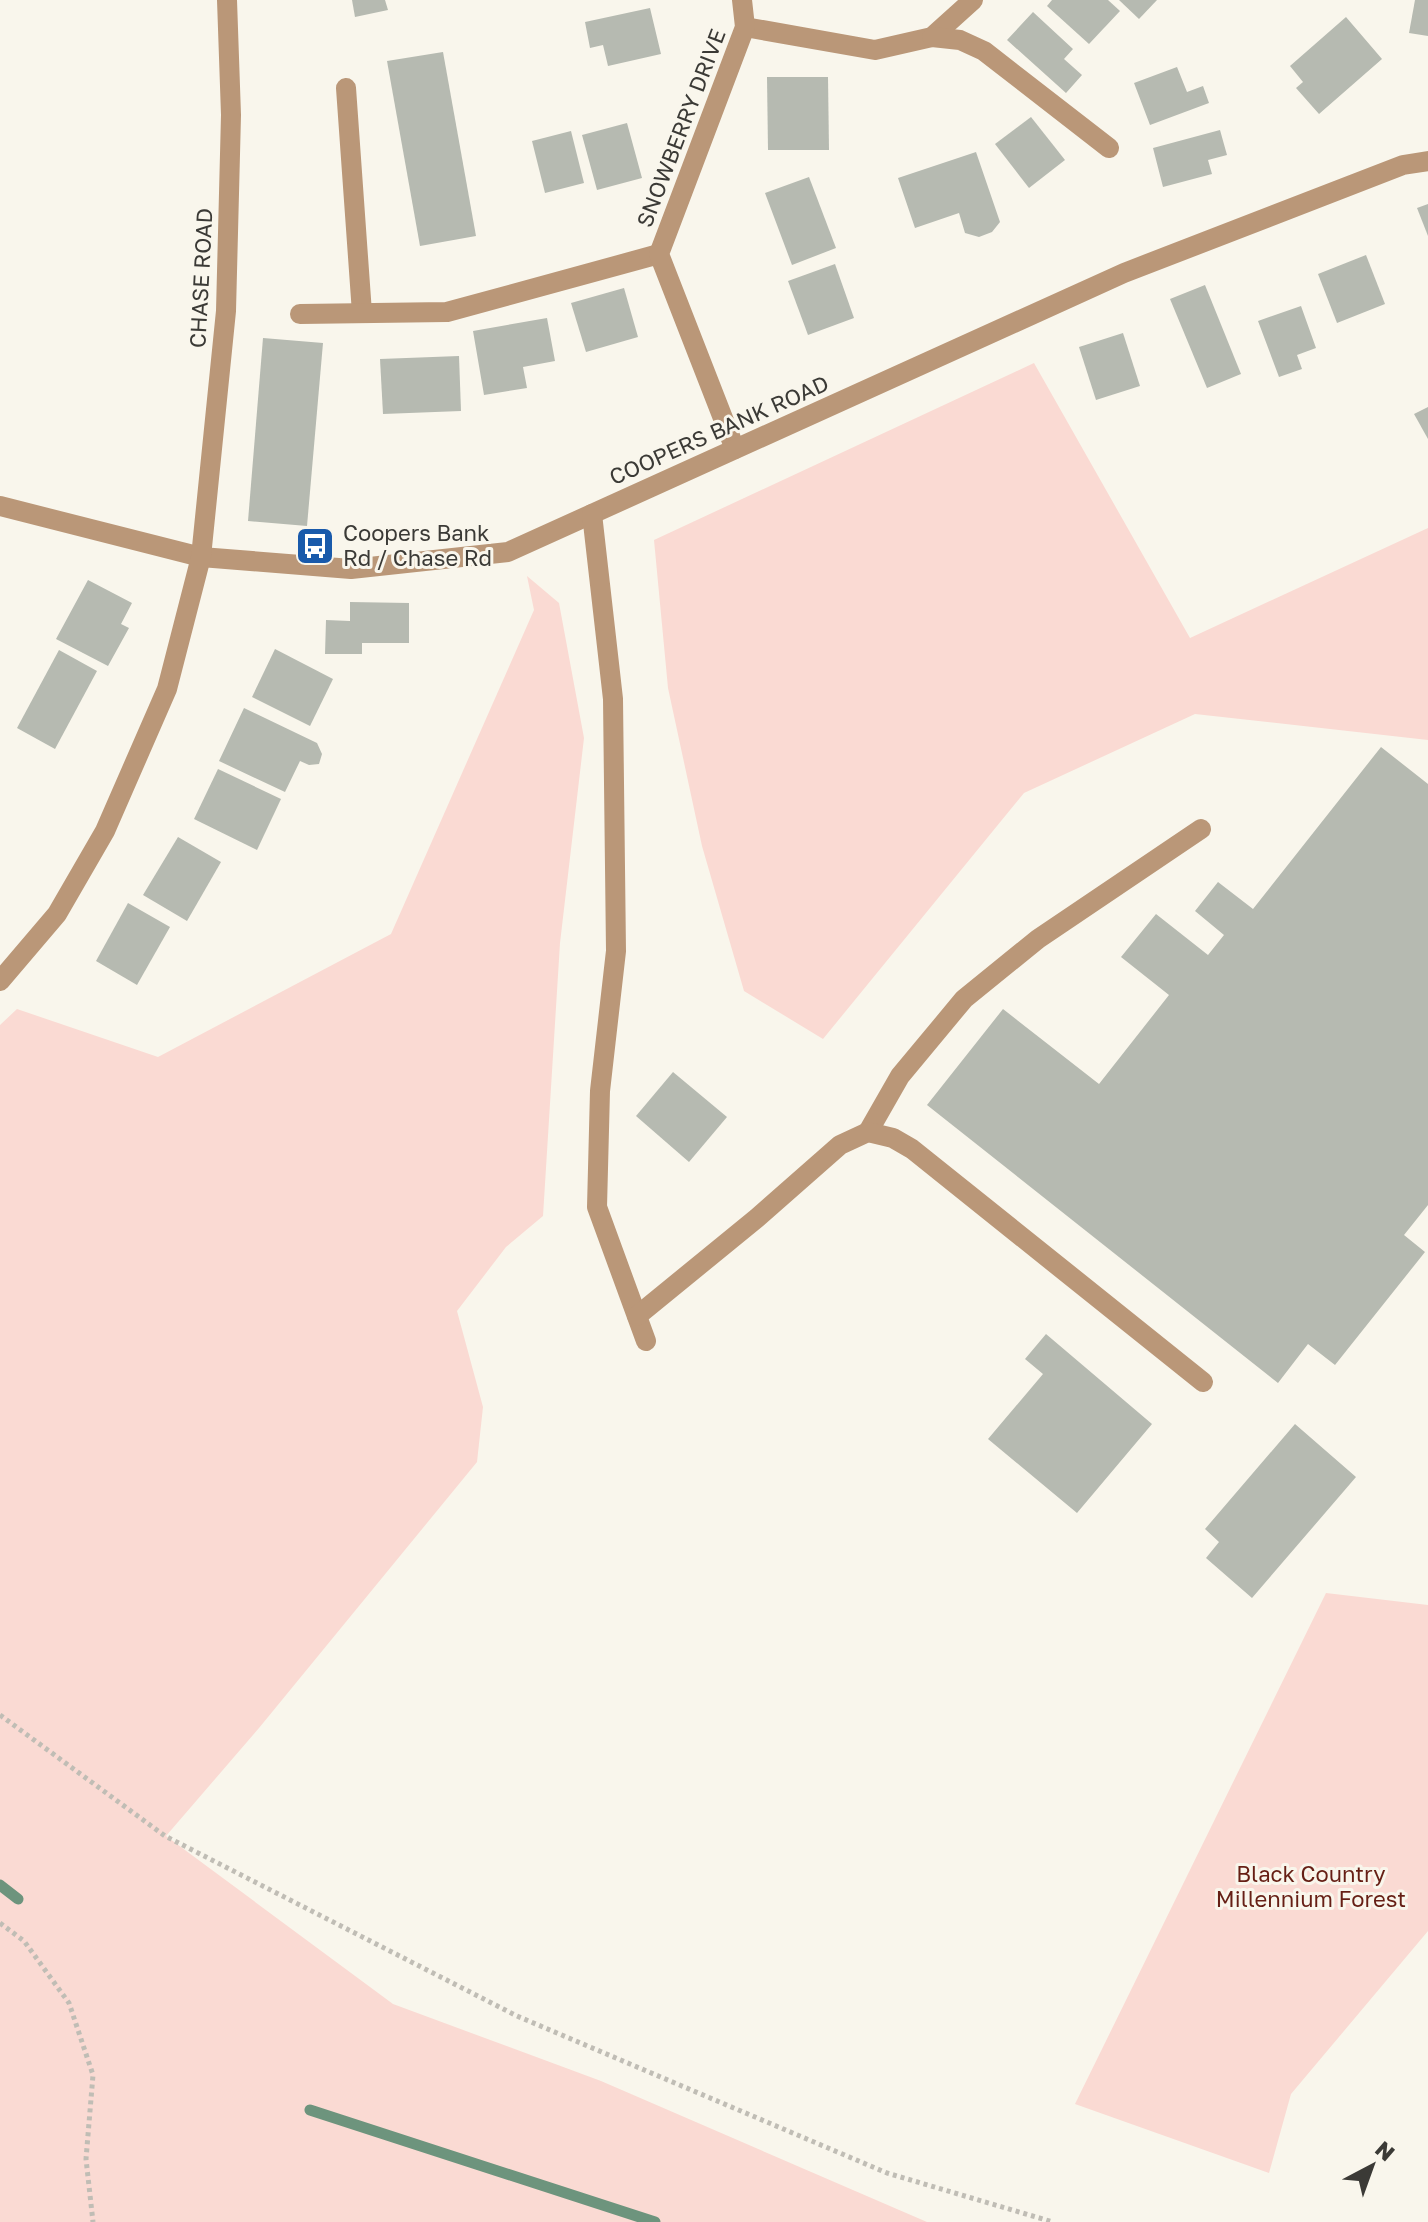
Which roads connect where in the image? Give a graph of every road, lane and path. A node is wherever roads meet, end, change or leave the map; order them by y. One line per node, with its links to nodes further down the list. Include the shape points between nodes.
1 (227, 0): 15 (street, CHASE ROAD, via 231,115 226,311)
2 (742, 0): 4 (street, SNOWBERRY DRIVE)
3 (973, 0): 5 (street)
4 (745, 27): 5 (street, via 875,50); 9 (street, SNOWBERRY DRIVE)
5 (932, 37): 7 (street, via 960,40 984,51)
6 (346, 88): 10 (street)
7 (1109, 148)
8 (1428, 161): 12 (street, COOPERS BANK ROAD, via 1403,165 1124,273)
9 (659, 254): 10 (street, via 447,312); 12 (street, SNOWBERRY DRIVE)
10 (362, 313): 11 (street)
11 (300, 314)
12 (735, 449): 14 (street, COOPERS BANK ROAD)
13 (0, 506): 15 (street, COOPERS BANK ROAD)
14 (592, 514): 15 (street, COOPERS BANK ROAD, via 508,552 351,569); 19 (street, via 613,699 616,951 600,1091 597,1207)
15 (201, 557): 17 (street, CHASE ROAD, via 167,689 105,831 57,914)
16 (1201, 829): 18 (street, via 1038,939 964,999 900,1076)
17 (0, 981)
18 (868, 1132): 19 (street, via 840,1145); 21 (street, via 912,1149)
19 (637, 1316): 20 (street)
20 (646, 1341)
21 (1203, 1382)
22 (0, 1715): 25 (path, via 165,1836 517,2016 887,2173)
23 (0, 1923): 24 (path, via 24,1941 69,2003 93,2075 86,2159)
24 (93, 2222)
25 (1053, 2222)

